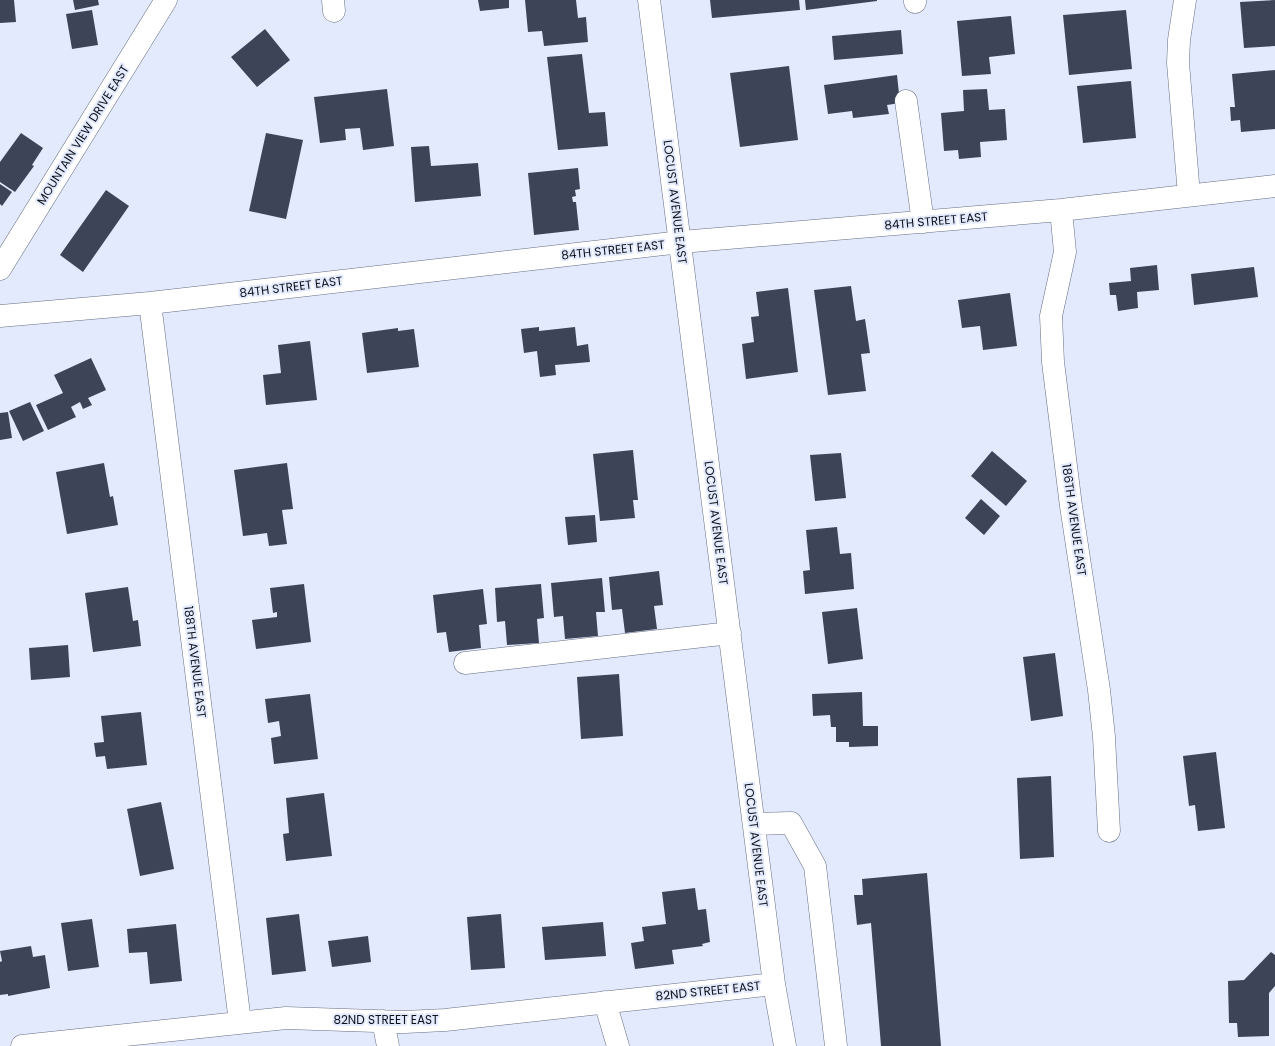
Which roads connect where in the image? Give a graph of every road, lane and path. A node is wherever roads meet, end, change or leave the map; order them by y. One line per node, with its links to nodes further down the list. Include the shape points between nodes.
1 (166, 0): 10 (street, MOUNTAIN VIEW DRIVE EAST)
2 (649, 0): 9 (street, LOCUST AVENUE EAST)
3 (1185, 0): 6 (street, via 1178,63)
4 (906, 101): 8 (street)
5 (1275, 186): 6 (street, 84TH STREET EAST)
6 (1189, 195): 7 (street, 84TH STREET EAST)
7 (1061, 210): 8 (street, 84TH STREET EAST); 16 (street, 186TH AVENUE EAST, via 1065,252 1051,316 1053,362 1099,690)
8 (923, 222): 9 (street, 84TH STREET EAST)
9 (680, 242): 11 (street, 84TH STREET EAST); 13 (street, LOCUST AVENUE EAST)
10 (0, 269)
11 (150, 303): 12 (street, 84TH STREET EAST); 20 (street, 188TH AVENUE EAST)
12 (0, 316)
13 (730, 633): 14 (street); 15 (street, LOCUST AVENUE EAST)
14 (465, 663)
15 (754, 824): 17 (street, LOCUST AVENUE EAST); 25 (street, via 791,823 815,866)
16 (1109, 831)
17 (774, 984): 18 (street, 82ND STREET EAST); 24 (street, LOCUST AVENUE EAST)
18 (605, 1002): 19 (street, 82ND STREET EAST, via 445,1020); 23 (street)
19 (383, 1021): 20 (street, 82ND STREET EAST, via 286,1018); 22 (street)
20 (240, 1022): 21 (street, 82ND STREET EAST)
21 (22, 1046)
22 (388, 1046)
23 (618, 1046)
24 (785, 1046)
25 (836, 1046)

